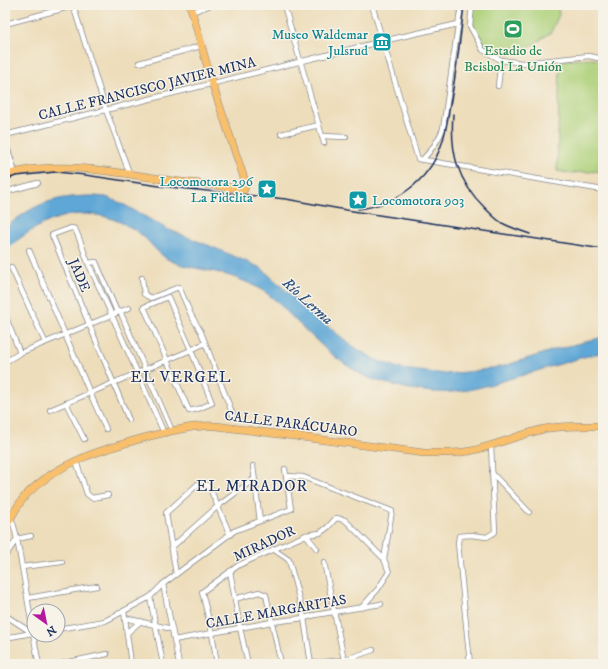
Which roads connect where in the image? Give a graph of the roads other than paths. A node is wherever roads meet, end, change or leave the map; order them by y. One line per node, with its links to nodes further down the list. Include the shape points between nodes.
1 (74, 5): 8 (street); 18 (street)
2 (211, 5): 7 (street)
3 (284, 5): 14 (street)
4 (372, 5): 10 (street)
5 (461, 5): 9 (street)
6 (472, 5): 13 (street, via 470,26 483,50)
7 (191, 8): 11 (main road)
8 (5, 24)
9 (458, 24): 10 (street, CALLE FRANCISCO JAVIER MINA); 26 (street, via 443,129 432,150)
10 (383, 41): 14 (street, CALLE FRANCISCO JAVIER MINA); 26 (street)
11 (201, 46): 15 (street); 16 (main road)
12 (603, 59): 13 (street, via 589,56 522,63)
13 (501, 60): 17 (street)
14 (300, 62): 16 (street, CALLE FRANCISCO JAVIER MINA); 19 (street)
15 (139, 63)
16 (212, 83): 18 (street, CALLE FRANCISCO JAVIER MINA); 29 (main road, via 246,184 244,190)
17 (498, 86)
18 (106, 110): 21 (street, CALLE FRANCISCO JAVIER MINA); 29 (street)
19 (319, 125): 20 (street); 22 (street)
20 (281, 134)
21 (5, 135)
22 (322, 136): 23 (street); 24 (street)
23 (346, 137)
24 (324, 142)
25 (5, 144): 27 (street)
26 (420, 159): 31 (street)
27 (14, 172): 28 (main road); 29 (main road, via 52,167)
28 (5, 175)
29 (130, 175)
30 (38, 183): 32 (street)
31 (603, 190)
32 (5, 192)
33 (29, 250): 41 (street)
34 (88, 262): 38 (street); 38 (street, via 96,262); 40 (street, JADE, via 75,229 52,235)
35 (11, 267): 42 (street)
36 (142, 278): 43 (street, via 144,294 151,298 179,287)
37 (129, 308): 38 (street)
38 (116, 312): 40 (street); 48 (street); 49 (street)
39 (5, 315): 45 (street)
40 (89, 324): 41 (street); 50 (street, JADE)
41 (65, 334): 42 (street); 51 (street)
42 (44, 342): 45 (street)
43 (205, 342): 44 (street); 54 (street)
44 (191, 350): 46 (street); 46 (street, via 212,403 189,411); 46 (street, via 168,297 144,307)
45 (20, 353): 47 (street)
46 (168, 360): 48 (street)
47 (5, 362)
48 (144, 370): 49 (street); 58 (street)
49 (137, 373): 50 (street); 59 (street)
50 (113, 384): 51 (street); 55 (street, JADE)
51 (90, 393): 52 (street); 57 (street)
52 (66, 403): 53 (street); 60 (street)
53 (50, 410)
54 (233, 415)
55 (129, 420)
56 (603, 426): 61 (main road, CALLE PARÁCUARO, via 545,429)
57 (106, 429)
58 (172, 431): 59 (main road, CALLE PARÁCUARO); 61 (main road, CALLE PARÁCUARO, via 204,426 232,428 424,454 465,452)
59 (164, 433): 62 (main road, CALLE PARÁCUARO, via 112,446)
60 (84, 439)
61 (491, 445): 65 (street)
62 (76, 460): 68 (street, via 87,494 92,498); 72 (main road, CALLE PARÁCUARO, via 36,486 18,504)
63 (253, 466): 67 (street)
64 (285, 469): 66 (street)
65 (492, 473): 71 (street); 128 (street, via 495,532 487,537 459,536 458,543)
66 (286, 476): 73 (street, via 291,509); 83 (street, via 303,477 392,511)
67 (254, 479): 70 (street); 73 (street)
68 (108, 495)
69 (5, 505): 72 (street)
70 (218, 506): 75 (street); 79 (street); 79 (street, via 209,486 199,483 166,513)
71 (529, 512)
72 (11, 518): 74 (main road, CALLE PARÁCUARO); 78 (street)
73 (260, 521): 75 (street)
74 (5, 527)
75 (230, 535): 88 (street)
76 (306, 535): 80 (street, MIRADOR); 81 (street); 83 (street, MIRADOR, via 320,532 336,518 345,520)
77 (32, 536): 78 (street)
78 (17, 539): 82 (street); 86 (street)
79 (172, 547): 88 (street)
80 (273, 549): 87 (street, MIRADOR); 101 (street, via 289,560)
81 (317, 550)
82 (5, 556)
83 (384, 560): 96 (street, via 389,572)
84 (62, 562): 86 (street)
85 (324, 562): 98 (street)
86 (22, 568): 92 (street)
87 (230, 571): 93 (street); 110 (street, MIRADOR, via 202,592)
88 (176, 574): 89 (street)
89 (164, 584): 91 (street); 108 (street)
90 (97, 586): 92 (street)
91 (150, 596): 97 (street); 104 (street)
92 (28, 598): 94 (street)
93 (236, 599): 103 (street, via 259,592 266,595); 107 (street)
94 (29, 603)
95 (381, 604): 96 (street, CALLE MARGARITAS)
96 (362, 607): 98 (street, CALLE MARGARITAS)
97 (124, 611): 100 (street); 106 (street, via 105,621)
98 (335, 611): 101 (street, CALLE MARGARITAS); 117 (street)
99 (5, 615): 105 (street)
100 (125, 618): 102 (street); 109 (street)
101 (304, 618): 103 (street, CALLE MARGARITAS); 118 (street)
102 (141, 621): 104 (street); 109 (street)
103 (272, 622): 107 (street, CALLE MARGARITAS); 126 (street)
104 (155, 624): 108 (street); 122 (street)
105 (26, 628)
106 (66, 628)
107 (240, 628): 110 (street, CALLE MARGARITAS); 125 (street)
108 (172, 629): 113 (street)
109 (127, 633): 121 (street)
110 (212, 633): 113 (street, CALLE MARGARITAS); 124 (street)
111 (26, 634): 112 (street)
112 (5, 638)
113 (174, 640): 123 (street)
114 (35, 643): 119 (street)
115 (373, 650): 117 (street)
116 (107, 654): 120 (street)
117 (344, 660): 118 (street)
118 (311, 663): 127 (street)
119 (39, 664)
120 (60, 664)
121 (131, 664)
122 (163, 664)
123 (179, 664)
124 (217, 664)
125 (248, 664)
126 (281, 664)
127 (303, 664)
128 (470, 664)

